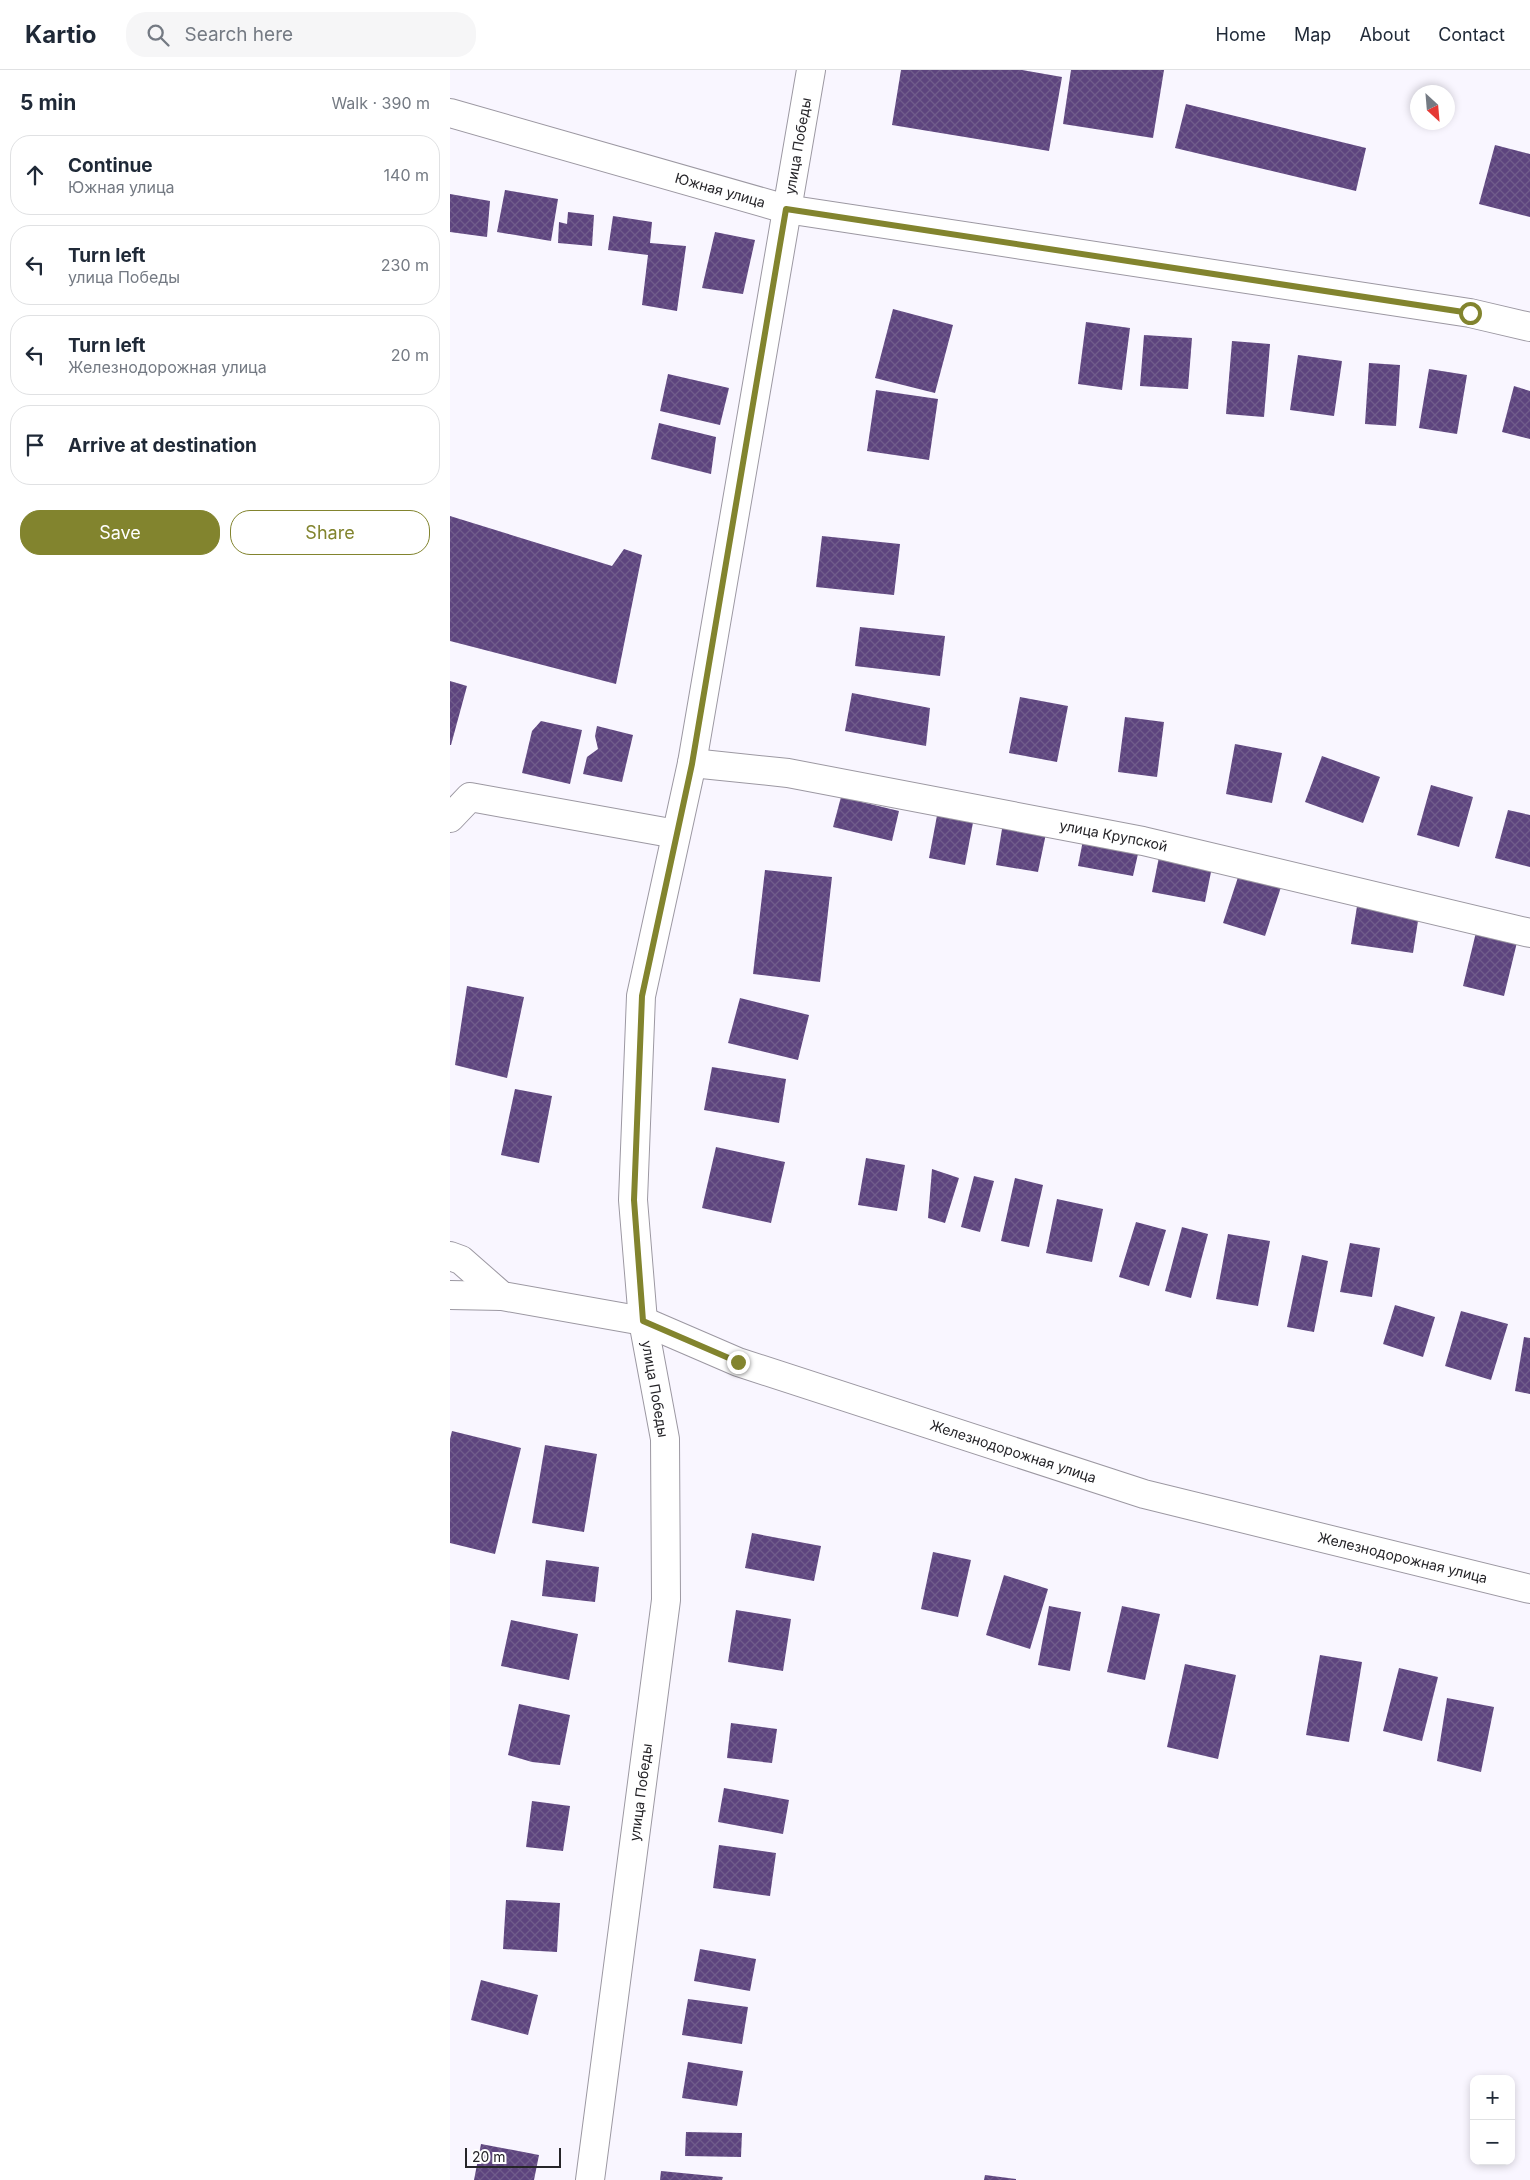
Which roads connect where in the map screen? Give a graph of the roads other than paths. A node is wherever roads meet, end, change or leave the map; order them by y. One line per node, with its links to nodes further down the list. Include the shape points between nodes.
1 (811, 70): 3 (street, улица Победы)
2 (450, 113): 3 (street, Южная улица)
3 (786, 209): 4 (street, Южная улица, via 1470,313); 5 (street, улица Победы)
4 (1530, 327)
5 (692, 764): 7 (street, улица Победы); 8 (street, улица Крупской, via 788,773 1143,841)
6 (450, 818): 7 (street, via 470,797)
7 (676, 834): 12 (street, улица Победы, via 642,996 634,1200)
8 (1530, 934)
9 (450, 1256): 11 (street, via 461,1260)
10 (450, 1295): 11 (street, Железнодорожная улица)
11 (502, 1296): 12 (street, Железнодорожная улица)
12 (643, 1321): 13 (street, Железнодорожная улица, via 738,1362 1144,1494); 14 (street, улица Победы, via 665,1439 666,1600)
13 (1530, 1589)
14 (590, 2180)

